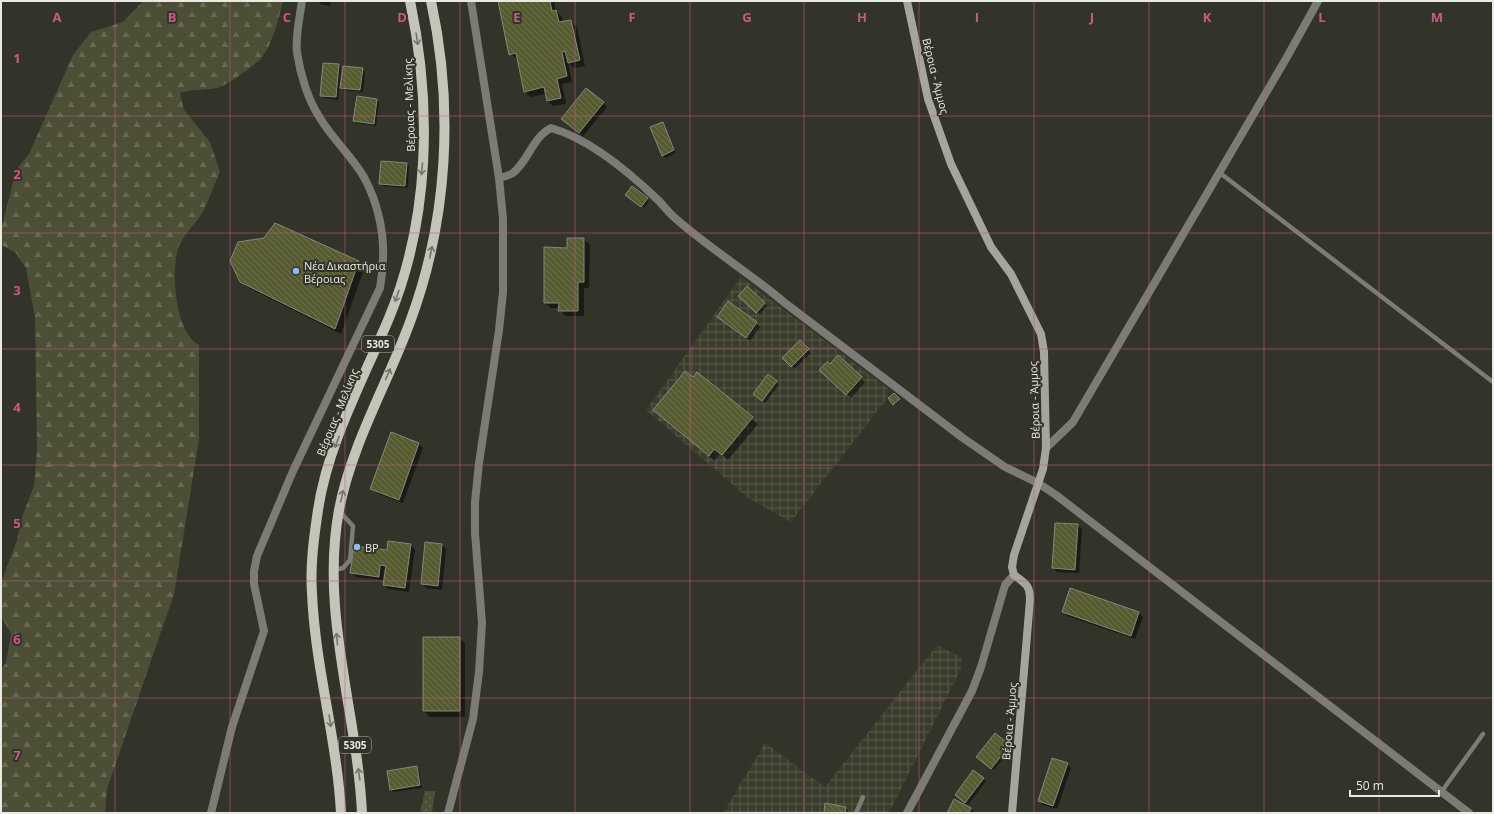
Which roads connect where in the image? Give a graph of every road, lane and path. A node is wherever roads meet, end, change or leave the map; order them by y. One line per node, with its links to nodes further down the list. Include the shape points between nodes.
1 (302, 1): 18 (street, via 297,51 309,94 319,117 365,179 382,225 383,269 380,288 293,471 257,556 254,584 264,631 232,727)
2 (410, 1): 19 (main road, Βέροιας - Μελίκης / 5305, one-way to 19, via 422,73 424,132 414,233 408,261 390,316 329,464 314,542 312,593 316,639 339,784)
3 (431, 1): 12 (main road, 5305, one-way to 3, via 349,470 363,432 410,323 428,267 434,236 440,201 445,132 442,70)
4 (471, 1): 8 (street)
5 (907, 1): 10 (street, Βέροια - Άμμος, via 928,99 951,164 988,241 1011,274 1041,334 1044,352)
6 (1318, 1): 7 (street)
7 (1220, 173): 9 (lane); 10 (street, via 1073,422)
8 (499, 178): 11 (street, via 513,173 539,138 551,128 584,141 624,170 675,218 712,248 758,280 963,438 1005,467); 21 (street, via 503,219 503,292 475,502 482,624 479,672 473,719)
9 (1493, 382)
10 (1046, 448): 11 (street, Βέροια - Άμμος)
11 (1038, 483): 14 (street, Βέροια - Άμμος, via 1014,555); 16 (street)
12 (339, 511): 13 (main road, 5305); 13 (lane, via 353,526 350,560 343,568)
13 (333, 571): 20 (main road, 5305, one-way to 13, via 358,769 338,646)
14 (1014, 576): 23 (street, via 1005,585 982,667 972,691); 24 (street, Βέροια - Άμμος, via 1030,590 1030,600)
15 (1483, 734): 16 (lane)
16 (1442, 792): 25 (street)
17 (863, 797): 22 (lane)
18 (211, 813)
19 (341, 813)
20 (362, 813)
21 (448, 813)
22 (856, 813)
23 (907, 813)
24 (1012, 813)
25 (1469, 813)

